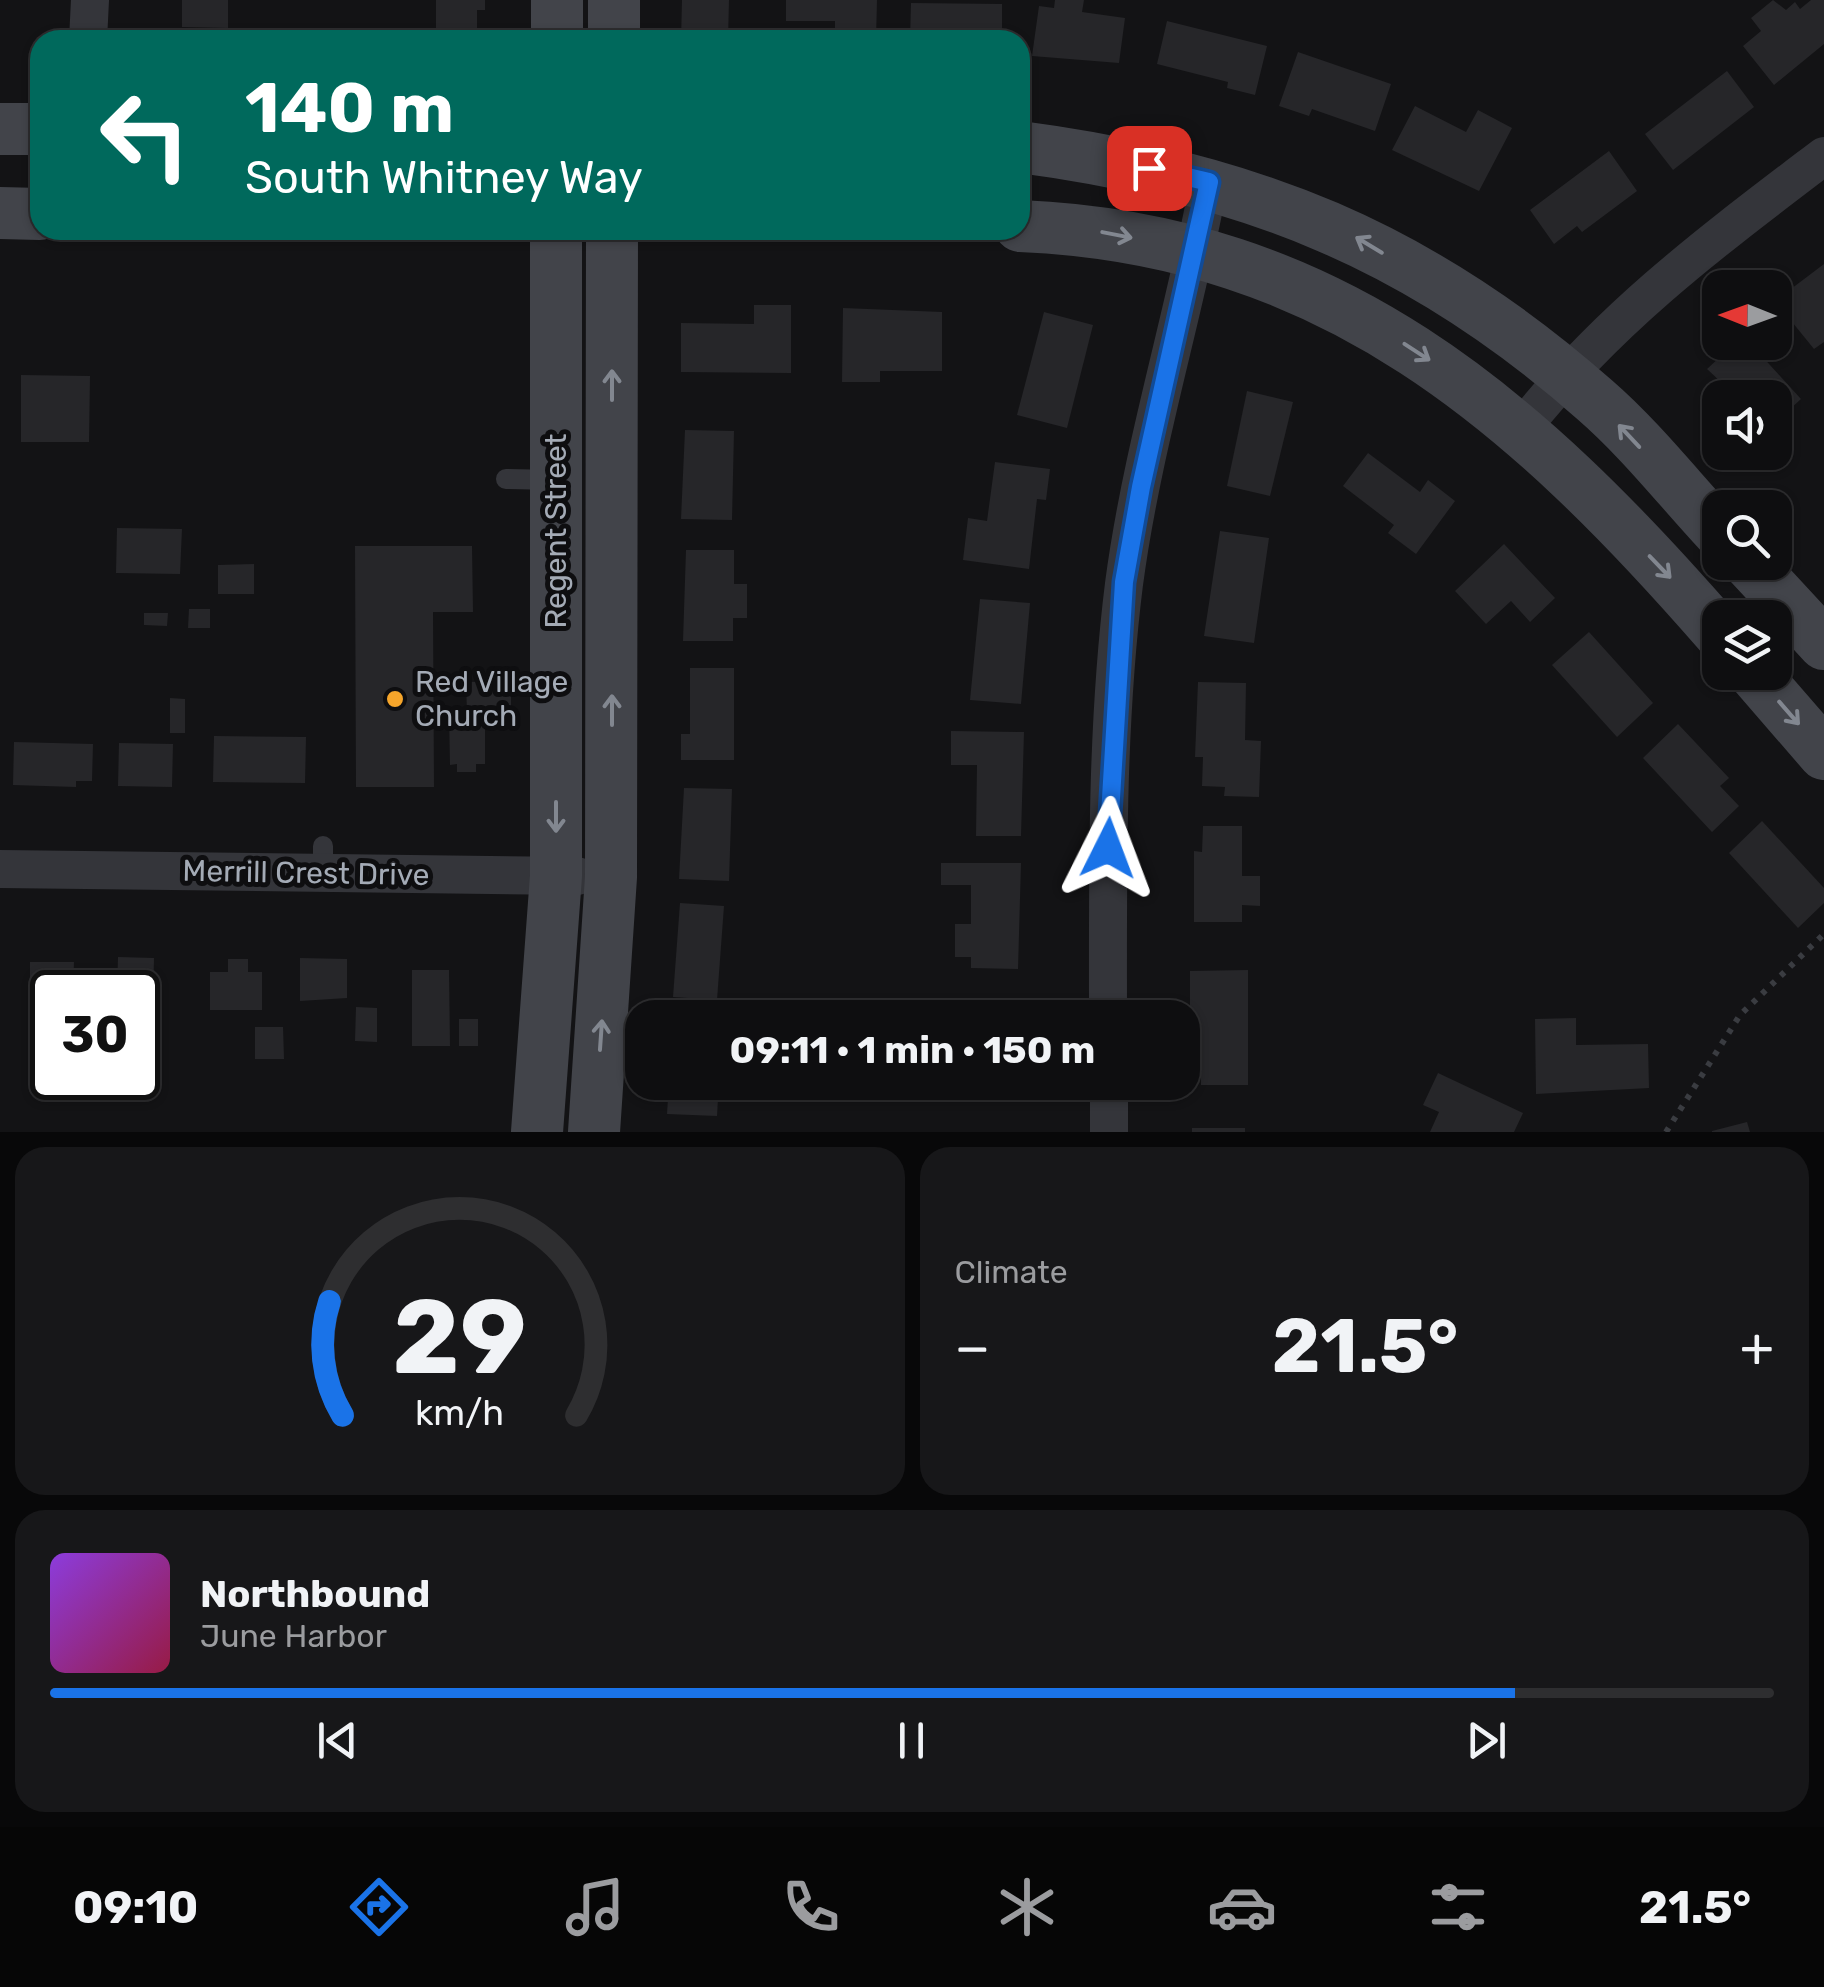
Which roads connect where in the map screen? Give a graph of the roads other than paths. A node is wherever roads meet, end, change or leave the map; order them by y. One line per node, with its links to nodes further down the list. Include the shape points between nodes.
1 (90, 0): 4 (street)
2 (558, 0): 5 (main road)
3 (614, 0): 6 (main road)
4 (88, 30)
5 (557, 30)
6 (614, 30)
7 (0, 129): 8 (main road)
8 (30, 129)
9 (1030, 148): 11 (main road)
10 (1824, 156): 18 (street, via 1627,310)
11 (1209, 182): 17 (street); 18 (main road, one-way to 11, via 1492,318 1350,234)
12 (0, 214): 13 (main road)
13 (30, 214)
14 (1030, 226): 17 (main road, one-way to 17, via 1084,229)
15 (555, 240): 27 (main road, Regent Street, one-way to 27, via 531,479)
16 (612, 240): 28 (main road, Regent Street, one-way to 16)
17 (1196, 250): 19 (main road, one-way to 19, via 1377,326); 29 (street, via 1124,582 1108,848)
18 (1563, 376): 19 (street); 20 (main road, one-way to 18, via 1595,400)
19 (1522, 428): 22 (main road, one-way to 22)
20 (1702, 514)
21 (1765, 580): 23 (main road)
22 (1702, 615)
23 (1824, 644)
24 (1769, 690): 25 (main road, one-way to 25)
25 (1824, 754)
26 (0, 869): 27 (street, Merrill Crest Drive, via 324,859)
27 (556, 876): 28 (street, Merrill Crest Drive); 31 (main road, Regent Street)
28 (612, 876): 32 (main road, Regent Street, one-way to 28)
29 (1108, 1000)
30 (1109, 1100): 33 (street)
31 (538, 1132)
32 (594, 1132)
33 (1109, 1132)

